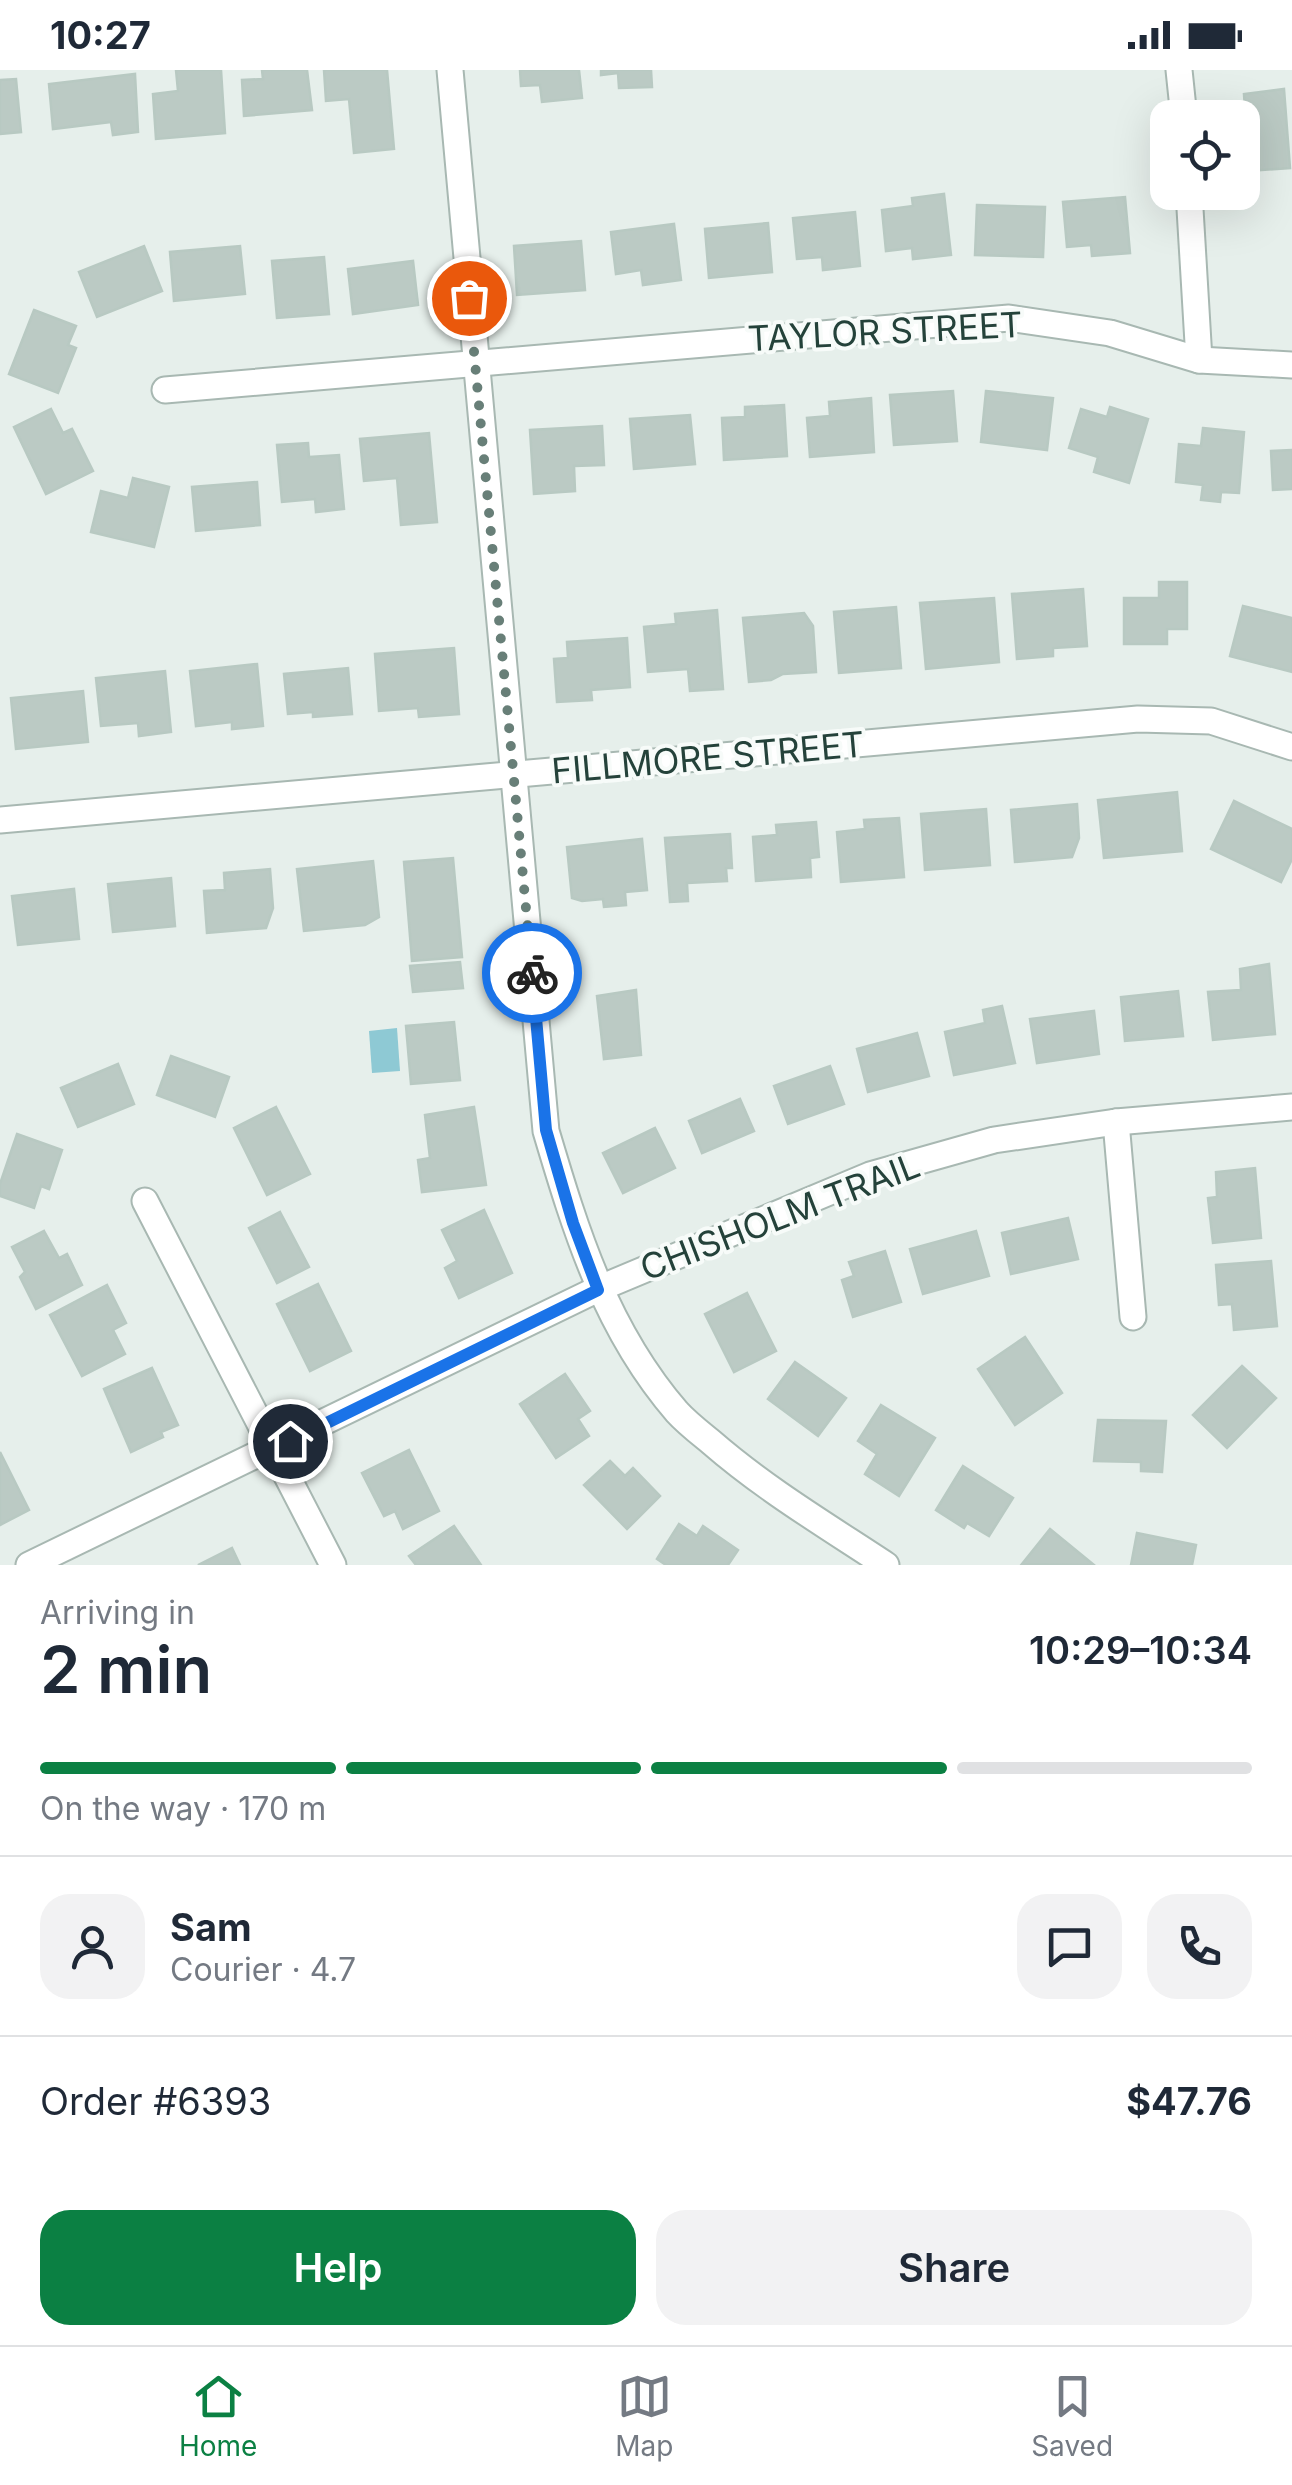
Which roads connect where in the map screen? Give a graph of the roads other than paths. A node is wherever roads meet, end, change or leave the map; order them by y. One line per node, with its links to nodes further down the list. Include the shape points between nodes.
1 (450, 70): 6 (street)
2 (1179, 70): 3 (street)
3 (1182, 100)
4 (1190, 210): 5 (street)
5 (1199, 360): 6 (street, TAYLOR STREET, via 1110,333 1009,318); 7 (street, TAYLOR STREET)
6 (474, 362): 8 (street, TAYLOR STREET); 10 (street)
7 (1292, 364)
8 (166, 390)
9 (1292, 747): 10 (street, FILLMORE STREET, via 1211,721 1138,719)
10 (512, 775): 11 (street, FILLMORE STREET); 15 (street, via 546,1130)
11 (0, 820)
12 (1292, 1107): 13 (street, CHISHOLM TRAIL)
13 (1116, 1122): 15 (street, CHISHOLM TRAIL, via 994,1140 870,1175); 16 (street)
14 (145, 1201): 17 (street)
15 (598, 1290): 17 (street, CHISHOLM TRAIL); 20 (street, via 678,1414 746,1472)
16 (1133, 1318)
17 (272, 1450): 18 (street, CHISHOLM TRAIL); 19 (street)
18 (28, 1565)
19 (333, 1565)
20 (886, 1565)

